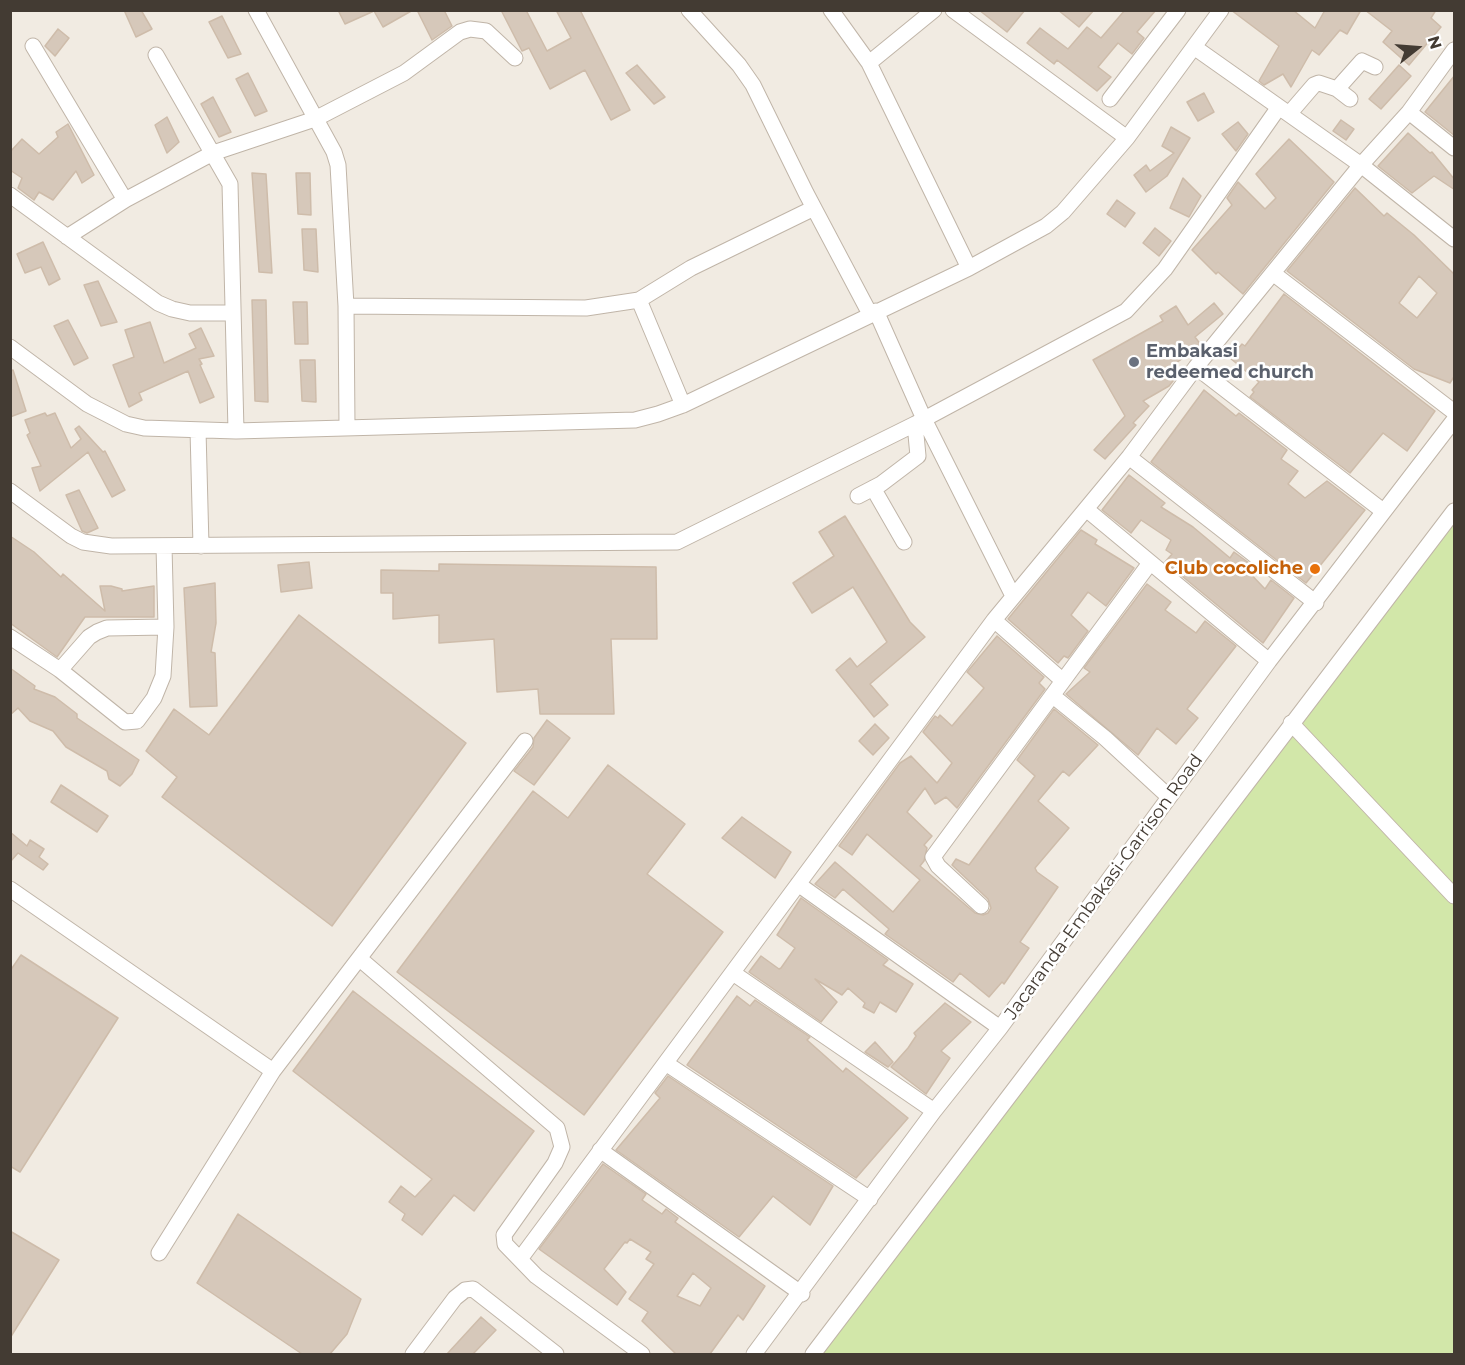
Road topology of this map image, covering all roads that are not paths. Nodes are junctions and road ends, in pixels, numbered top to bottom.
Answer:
1 (256, 10) edge
2 (689, 10) edge
3 (831, 10) edge
4 (934, 10) edge
5 (953, 10) edge
6 (1178, 10) edge
7 (1221, 10) edge
8 (33, 46) dead end
9 (1194, 47) junction
10 (1455, 50) edge
11 (156, 55) dead end
12 (516, 58) dead end
13 (868, 63) junction
14 (1375, 67) dead end
15 (1337, 89) junction
16 (1110, 99) dead end
17 (1350, 99) dead end
18 (1284, 110) junction
19 (1409, 112) junction
20 (315, 119) junction
21 (1127, 138) junction
22 (1455, 148) edge
23 (213, 153) junction
24 (1361, 165) junction
25 (10, 195) edge
26 (125, 200) junction
27 (814, 207) junction
28 (67, 237) junction
29 (1455, 239) edge
30 (969, 268) junction
31 (1274, 274) junction
32 (639, 300) junction
33 (346, 306) junction
34 (873, 312) junction
35 (232, 313) junction
36 (10, 347) edge
37 (1196, 368) junction
38 (682, 405) junction
39 (1455, 412) edge
40 (1455, 420) edge
41 (920, 421) junction
42 (346, 426) junction
43 (198, 430) junction
44 (236, 431) junction
45 (1129, 457) junction
46 (873, 488) junction
47 (10, 491) edge
48 (858, 496) dead end
49 (1086, 509) junction
50 (1383, 511) junction
51 (1455, 511) edge
52 (904, 542) dead end
53 (164, 546) junction
54 (201, 546) junction
55 (1150, 563) junction
56 (1012, 596) junction
57 (1316, 603) junction
58 (994, 621) junction
59 (166, 627) junction
60 (10, 637) edge
61 (1269, 661) junction
62 (60, 670) junction
63 (1062, 680) junction
64 (1053, 696) junction
65 (1290, 723) junction
66 (525, 741) dead end
67 (1169, 797) junction
68 (798, 884) junction
69 (10, 889) edge
70 (1455, 896) edge
71 (981, 906) dead end
72 (360, 959) junction
73 (733, 973) junction
74 (1000, 1028) junction
75 (667, 1064) junction
76 (273, 1071) junction
77 (934, 1112) junction
78 (600, 1150) junction
79 (870, 1199) junction
80 (159, 1253) dead end
81 (520, 1259) junction
82 (802, 1294) junction
83 (413, 1354) edge
84 (556, 1354) edge
85 (642, 1354) edge
86 (754, 1354) edge
87 (813, 1354) edge

1 - 20 street
2 - 27 street
3 - 13 street
4 - 13 street
5 - 21 street
6 - 16 street
7 - 9 street
8 - 26 street
9 - 18 street
9 - 21 street
10 - 19 street
11 - 23 street
12 - 20 street
13 - 30 street
14 - 15 street
15 - 17 street
15 - 18 street
18 - 24 street
18 - 41 street
19 - 22 street
19 - 24 street
20 - 23 street
20 - 33 street
21 - 30 street
23 - 26 street
23 - 35 street
24 - 29 street
24 - 31 street
25 - 28 street
26 - 28 street
27 - 32 street
27 - 34 street
28 - 35 street
30 - 34 street
31 - 37 street
31 - 39 street
32 - 33 street
32 - 38 street
33 - 42 street
34 - 38 street
34 - 41 street
35 - 44 street
36 - 43 street
37 - 45 street
37 - 50 street
38 - 42 street
40 - 50 street, Jacaranda-Embakasi-Garrison Road
41 - 46 street
41 - 54 street
41 - 56 street
42 - 44 street
43 - 44 street
43 - 54 street
45 - 49 street
45 - 57 street
46 - 48 street
46 - 52 street
47 - 53 street
49 - 55 street
49 - 56 street
50 - 57 street, Jacaranda-Embakasi-Garrison Road
51 - 65 street
53 - 54 street
53 - 59 street
55 - 61 street
55 - 63 street
56 - 58 street
57 - 61 street, Jacaranda-Embakasi-Garrison Road
58 - 63 street
58 - 68 street
59 - 62 street
59 - 62 street
60 - 62 street
61 - 67 street, Jacaranda-Embakasi-Garrison Road
63 - 64 street
64 - 67 street
64 - 71 street
65 - 70 street
65 - 87 street
66 - 72 street
67 - 74 street, Jacaranda-Embakasi-Garrison Road
68 - 73 street
68 - 74 street
69 - 76 street
72 - 76 street
72 - 81 street
73 - 75 street
73 - 77 street
74 - 77 street, Jacaranda-Embakasi-Garrison Road
75 - 78 street
75 - 79 street
76 - 80 street
77 - 79 street, Jacaranda-Embakasi-Garrison Road
78 - 81 street
78 - 82 street
79 - 82 street, Jacaranda-Embakasi-Garrison Road
81 - 85 street
82 - 86 street, Jacaranda-Embakasi-Garrison Road
83 - 84 street

